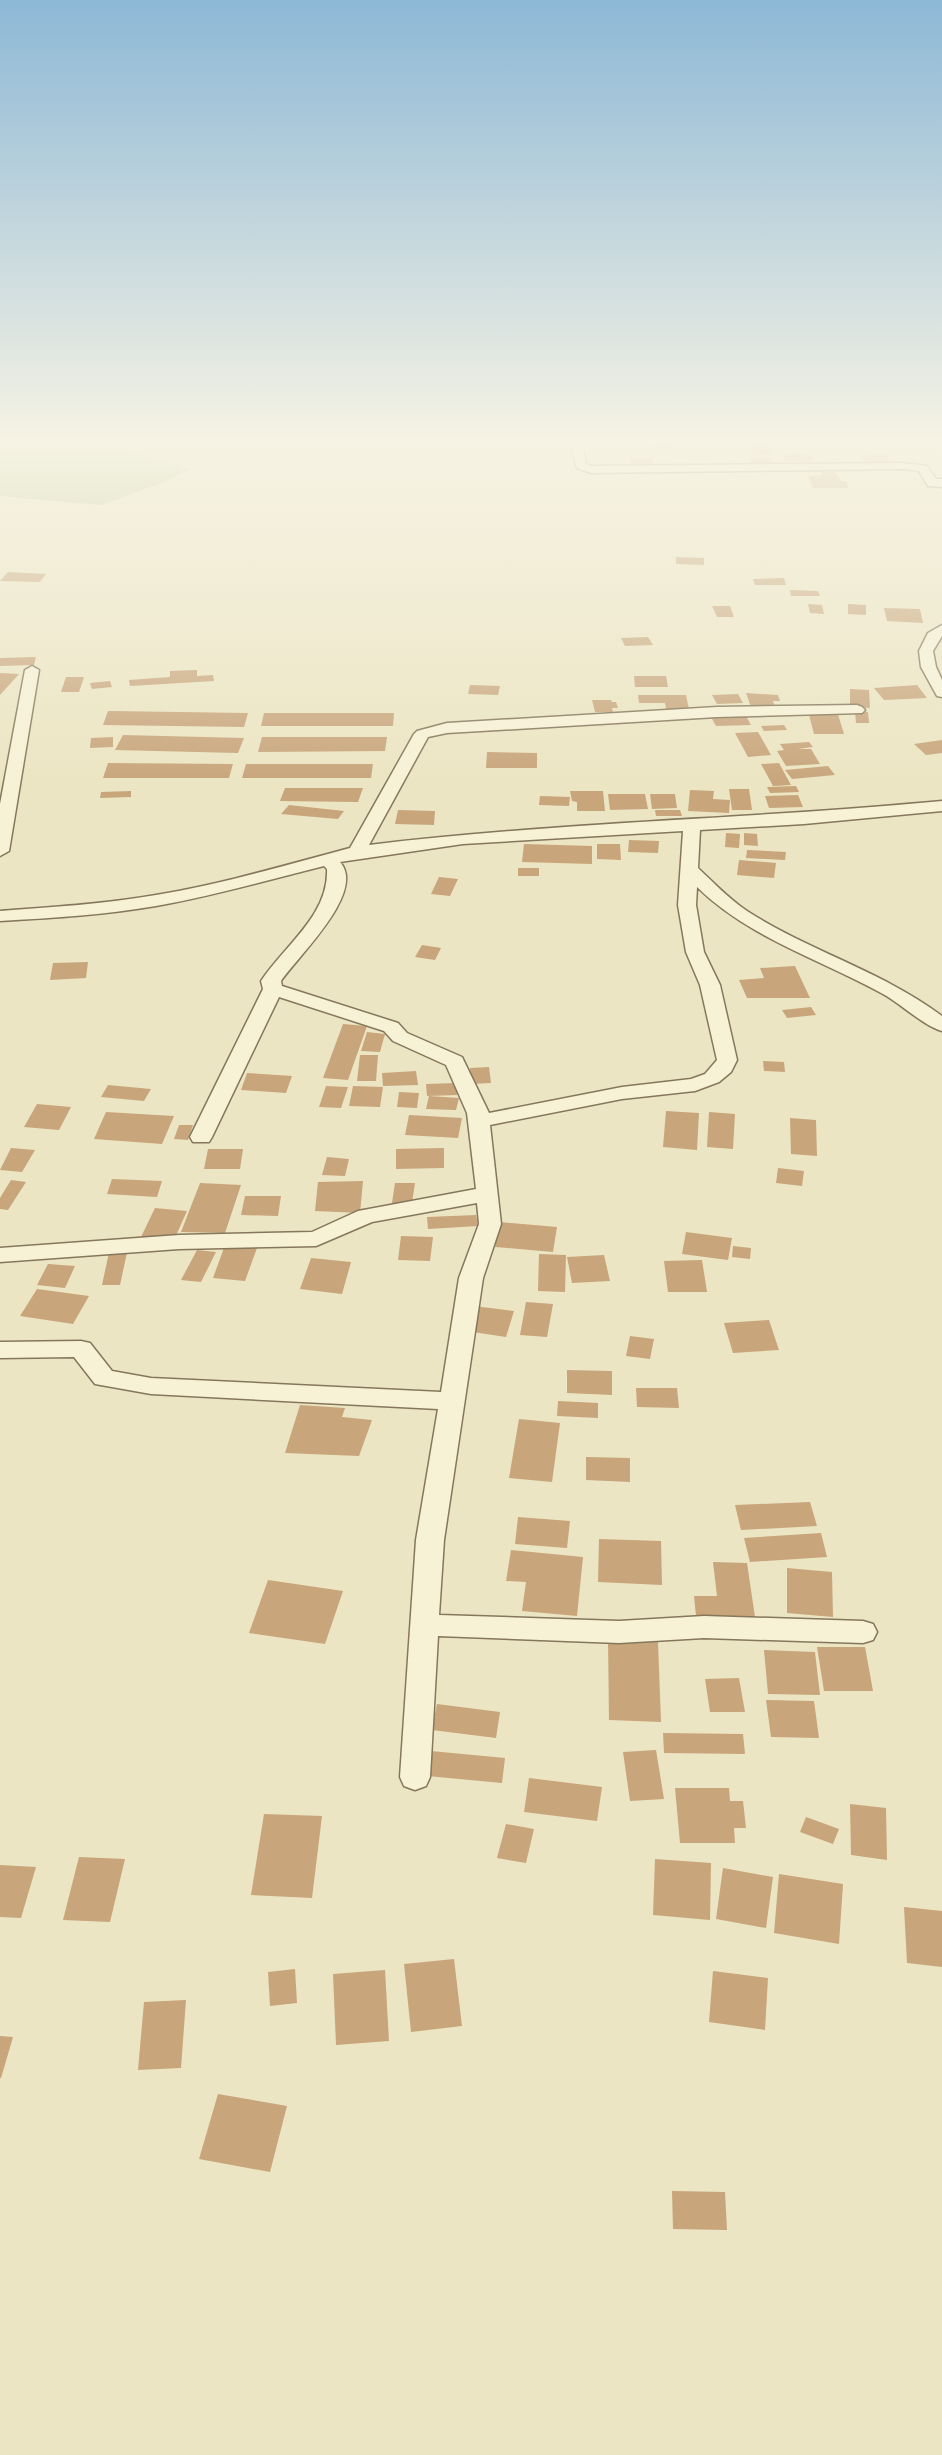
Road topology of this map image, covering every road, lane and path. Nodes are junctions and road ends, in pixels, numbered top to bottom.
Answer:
1 (942, 629) edge
2 (32, 670) dead end
3 (942, 693) edge
4 (857, 709) dead end
5 (942, 806) edge
6 (692, 826) junction
7 (0, 851) edge
8 (357, 852) junction
9 (330, 861) junction
10 (689, 869) junction
11 (0, 916) edge
12 (273, 989) junction
13 (942, 1025) edge
14 (480, 1121) junction
15 (201, 1137) dead end
16 (488, 1194) junction
17 (0, 1255) edge
18 (0, 1350) edge
19 (452, 1401) junction
20 (425, 1625) junction
21 (863, 1632) dead end
22 (415, 1777) dead end

1 - 3 street
2 - 7 street
4 - 8 street
5 - 6 street
6 - 8 street
6 - 10 street
8 - 9 street
9 - 11 street
9 - 12 street
10 - 13 street
10 - 14 street
12 - 14 street
12 - 15 street
14 - 16 street
16 - 17 street
16 - 19 street
18 - 19 street
19 - 20 street
20 - 21 street
20 - 22 street

